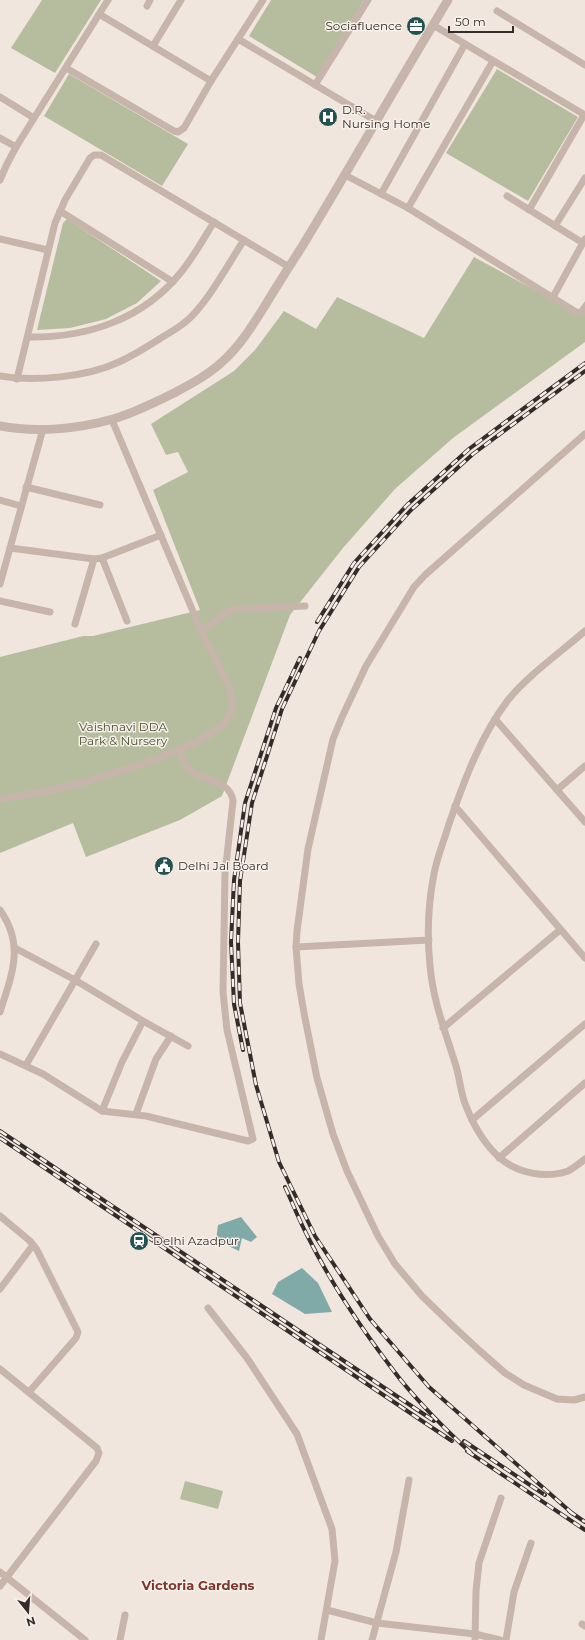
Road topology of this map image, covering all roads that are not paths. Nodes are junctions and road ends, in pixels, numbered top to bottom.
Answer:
1 (108, 0) edge
2 (181, 0) edge
3 (263, 0) edge
4 (368, 0) edge
5 (448, 0) edge
6 (497, 11) dead end
7 (99, 14) junction
8 (433, 25) junction
9 (238, 39) junction
10 (465, 44) junction
11 (153, 46) junction
12 (493, 61) junction
13 (585, 65) edge
14 (66, 68) junction
15 (211, 81) junction
16 (315, 85) junction
17 (0, 97) edge
18 (584, 115) edge
19 (34, 118) junction
20 (376, 121) junction
21 (0, 138) edge
22 (16, 147) junction
23 (345, 175) junction
24 (0, 178) edge
25 (585, 178) edge
26 (380, 194) junction
27 (508, 196) dead end
28 (408, 208) junction
29 (60, 210) junction
30 (529, 210) junction
31 (214, 222) junction
32 (555, 226) junction
33 (0, 239) edge
34 (244, 240) junction
35 (584, 241) edge
36 (48, 250) junction
37 (289, 267) junction
38 (173, 282) junction
39 (553, 297) junction
40 (585, 307) edge
41 (28, 337) junction
42 (0, 376) edge
43 (17, 379) junction
44 (112, 420) junction
45 (0, 426) edge
46 (42, 429) junction
47 (585, 434) edge
48 (26, 487) junction
49 (0, 500) edge
50 (100, 505) dead end
51 (21, 506) junction
52 (161, 535) junction
53 (10, 548) junction
54 (102, 558) junction
55 (94, 559) junction
56 (3, 562) edge
57 (0, 584) edge
58 (0, 600) edge
59 (305, 606) dead end
60 (50, 612) dead end
61 (127, 621) dead end
62 (75, 624) dead end
63 (202, 632) junction
64 (585, 632) edge
65 (495, 719) junction
66 (179, 750) junction
67 (585, 766) edge
68 (557, 790) junction
69 (0, 799) edge
70 (456, 806) junction
71 (585, 822) edge
72 (0, 910) edge
73 (560, 930) junction
74 (429, 940) junction
75 (96, 944) dead end
76 (296, 947) junction
77 (15, 948) junction
78 (585, 958) edge
79 (75, 980) junction
80 (0, 1012) edge
81 (143, 1021) junction
82 (585, 1024) edge
83 (443, 1028) junction
84 (171, 1036) junction
85 (188, 1046) dead end
86 (0, 1054) edge
87 (26, 1065) junction
88 (585, 1083) edge
89 (102, 1111) junction
90 (136, 1114) junction
91 (472, 1120) junction
92 (499, 1158) junction
93 (585, 1159) edge
94 (0, 1216) edge
95 (33, 1245) junction
96 (0, 1289) edge
97 (208, 1308) dead end
98 (0, 1370) edge
99 (29, 1392) junction
100 (585, 1397) edge
101 (409, 1480) dead end
102 (501, 1498) dead end
103 (531, 1543) dead end
104 (0, 1572) edge
105 (7, 1577) junction
106 (0, 1586) edge
107 (327, 1610) junction
108 (126, 1615) dead end
109 (377, 1623) junction
110 (475, 1637) edge
111 (85, 1640) edge
112 (120, 1640) edge
113 (321, 1640) edge
114 (372, 1640) edge
115 (500, 1640) edge
116 (506, 1640) edge

1 - 7 street
2 - 11 street
3 - 9 street
4 - 16 street
5 - 8 street
6 - 13 street
7 - 11 street
7 - 14 street
8 - 10 street
8 - 20 street
9 - 15 street
9 - 16 street
10 - 12 street
10 - 26 street
11 - 15 street
12 - 18 street
12 - 28 street
14 - 15 street
14 - 19 street
16 - 20 street
17 - 19 street
18 - 30 street
19 - 22 street
20 - 23 street
21 - 22 street
22 - 24 street
23 - 26 street
23 - 37 street
25 - 32 street
26 - 28 street
27 - 30 street
28 - 39 street
29 - 31 street
29 - 36 street
29 - 38 street
30 - 32 street
31 - 34 street
31 - 38 street
32 - 35 street
33 - 36 street
34 - 37 street
34 - 43 street
35 - 39 street
36 - 41 street
37 - 44 street
38 - 41 street
39 - 40 street
41 - 43 street
42 - 43 street
44 - 46 street
44 - 52 street
45 - 46 street
46 - 48 street
47 - 76 street
48 - 50 street
48 - 51 street
49 - 51 street
51 - 53 street
52 - 54 street
52 - 63 street
53 - 55 street
53 - 56 street
54 - 55 street
54 - 61 street
55 - 62 street
56 - 57 street
58 - 60 street
59 - 63 street
63 - 66 street
64 - 65 street
65 - 68 street
65 - 70 street
66 - 69 street
66 - 90 street
67 - 68 street
68 - 71 street
70 - 73 street
70 - 74 street
72 - 77 street
73 - 78 street
73 - 83 street
74 - 76 street
74 - 83 street
75 - 79 street
76 - 100 street
77 - 79 street
77 - 80 street
79 - 81 street
79 - 87 street
81 - 84 street
81 - 89 street
82 - 91 street
83 - 91 street
84 - 85 street
84 - 90 street
86 - 87 street
87 - 89 street
88 - 92 street
89 - 90 street
91 - 92 street
92 - 93 street
94 - 95 street
95 - 96 street
95 - 99 street
97 - 107 street
98 - 99 street
99 - 105 street
101 - 109 street
102 - 110 street
103 - 116 street
104 - 105 street
105 - 106 street
105 - 111 street
107 - 109 street
107 - 113 street
108 - 112 street
109 - 110 street
109 - 114 street
110 - 115 street

